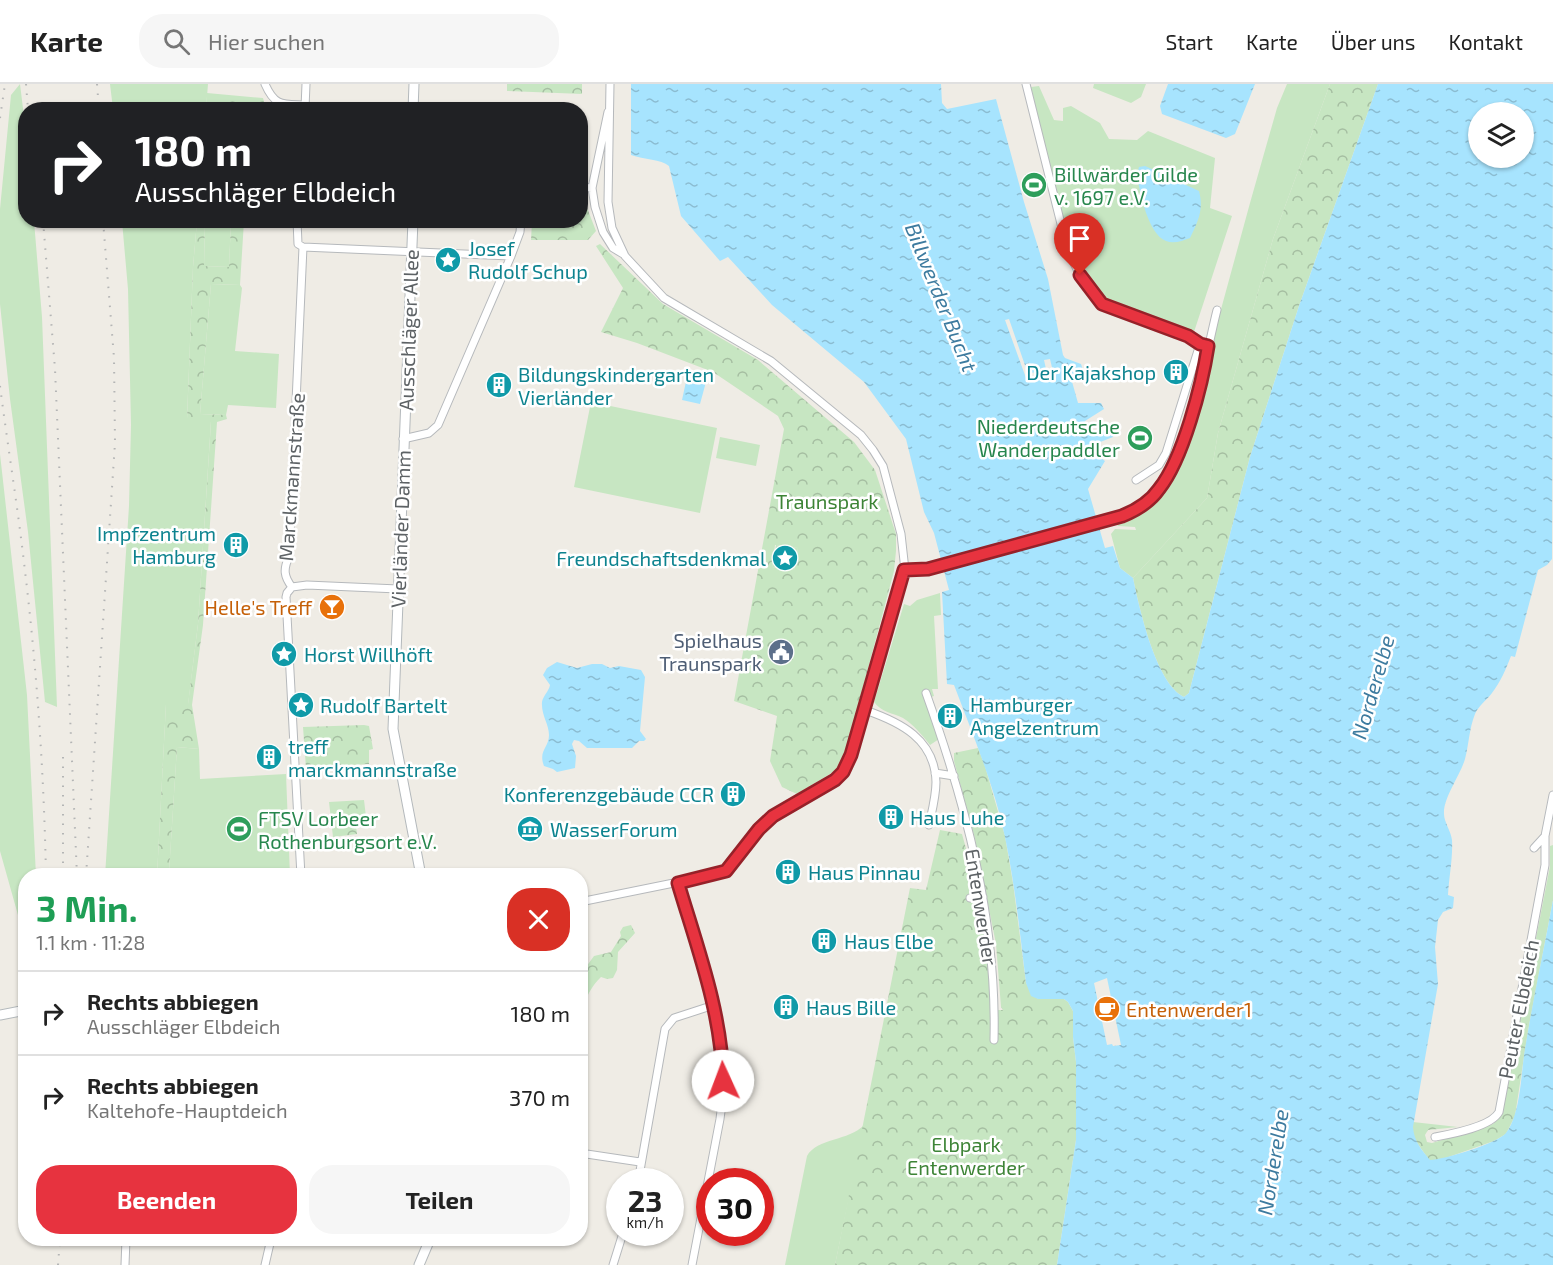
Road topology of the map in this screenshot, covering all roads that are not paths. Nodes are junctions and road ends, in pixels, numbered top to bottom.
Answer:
1 (265, 84) edge
2 (306, 84) edge
3 (414, 84) edge
4 (610, 84) edge
5 (1026, 84) edge
6 (610, 101) junction
7 (277, 102) edge
8 (305, 102) edge
9 (413, 102) edge
10 (588, 188) edge
11 (592, 188) junction
12 (297, 228) edge
13 (412, 228) edge
14 (520, 228) edge
15 (303, 248) junction
16 (411, 252) junction
17 (511, 256) junction
18 (625, 256) junction
19 (1217, 310) dead end
20 (1200, 344) junction
21 (1208, 346) junction
22 (403, 439) junction
23 (1136, 480) dead end
24 (904, 570) junction
25 (292, 587) junction
26 (398, 589) junction
27 (926, 693) dead end
28 (865, 710) junction
29 (935, 774) junction
30 (954, 776) junction
31 (1553, 795) edge
32 (929, 825) dead end
33 (1545, 836) junction
34 (1534, 848) dead end
35 (301, 868) edge
36 (419, 868) edge
37 (678, 883) junction
38 (983, 897) junction
39 (970, 898) dead end
40 (588, 900) edge
41 (714, 1005) junction
42 (18, 1011) edge
43 (0, 1015) edge
44 (994, 1040) dead end
45 (1435, 1137) dead end
46 (588, 1154) edge
47 (640, 1162) junction
48 (639, 1168) edge
49 (126, 1246) edge
50 (269, 1246) edge
51 (427, 1246) edge
52 (619, 1246) edge
53 (125, 1265) edge
54 (265, 1265) edge
55 (419, 1265) edge
56 (613, 1265) edge
57 (692, 1265) edge

1 - 7 street
2 - 8 street
3 - 9 street
4 - 6 street
5 - 20 street
6 - 11 street
6 - 18 street
10 - 11 street
11 - 18 street
12 - 15 street, Marckmannstraße
13 - 16 street, Ausschläger Allee
14 - 17 street, Vierländer Damm
15 - 16 street
15 - 25 street, Marckmannstraße
16 - 17 street
16 - 22 street, Ausschläger Allee
17 - 22 street, Vierländer Damm
18 - 24 street
19 - 21 street
20 - 21 street
20 - 23 street
21 - 24 street
22 - 26 street, Vierländer Damm
24 - 28 street
25 - 26 street
25 - 35 street, Marckmannstraße
26 - 36 street, Vierländer Damm
27 - 30 street, Entenwerder
28 - 29 street
28 - 37 street
29 - 30 street
29 - 32 street
30 - 38 street, Entenwerder
31 - 33 street, Peuter Elbdeich
33 - 34 street
33 - 45 street, Peuter Elbdeich
37 - 40 street
37 - 41 street
38 - 39 street
38 - 44 street, Entenwerder
41 - 47 street
41 - 57 street
42 - 43 street
46 - 47 street
47 - 48 street
49 - 53 street
50 - 54 street
51 - 55 street
52 - 56 street

